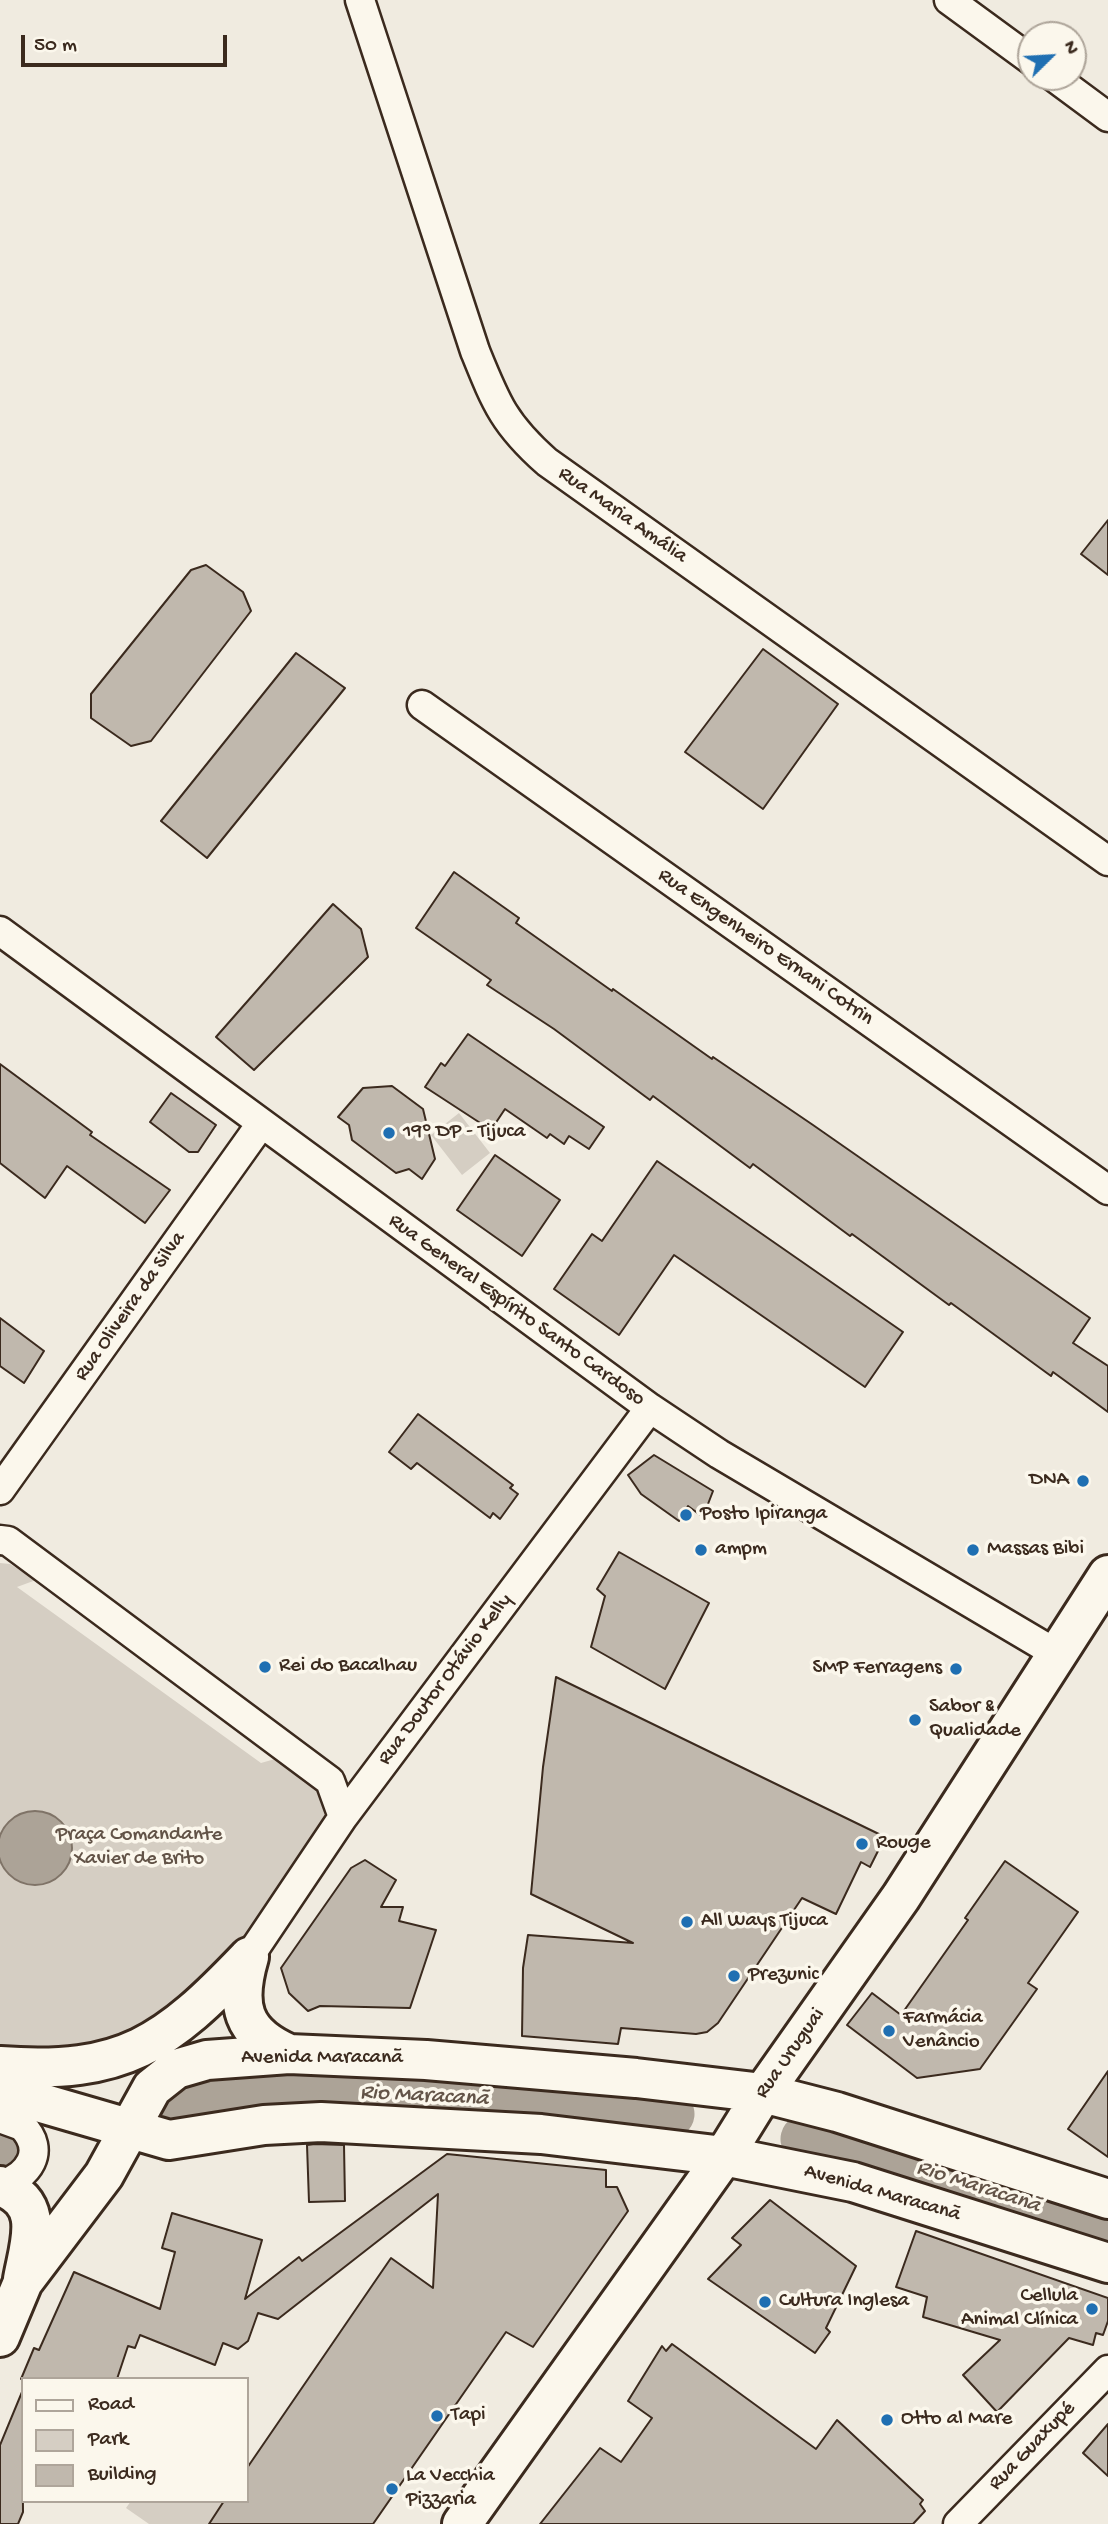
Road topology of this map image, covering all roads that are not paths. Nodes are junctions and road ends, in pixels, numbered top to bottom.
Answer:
1 (360, 0) edge
2 (949, 0) edge
3 (1017, 50) edge
4 (1073, 91) edge
5 (1108, 117) edge
6 (422, 705) dead end
7 (1108, 861) edge
8 (0, 931) edge
9 (261, 1124) junction
10 (1108, 1190) edge
11 (650, 1408) junction
12 (0, 1490) edge
13 (0, 1540) edge
14 (1108, 1575) edge
15 (1057, 1654) junction
16 (343, 1817) junction
17 (249, 1957) junction
18 (289, 2054) junction
19 (0, 2067) edge
20 (0, 2091) edge
21 (763, 2094) junction
22 (0, 2118) edge
23 (131, 2130) junction
24 (724, 2156) junction
25 (0, 2186) edge
26 (1108, 2199) edge
27 (1108, 2263) edge
28 (23, 2282) junction
29 (0, 2337) edge
30 (1108, 2370) edge
31 (462, 2524) edge
32 (958, 2524) edge

1 - 7 street, Rua Maria Amália
2 - 3 street
4 - 5 street
6 - 10 street, Rua Engenheiro Ernani Cotrin
8 - 9 street, Rua General Espírito Santo Cardoso
9 - 11 street, Rua General Espírito Santo Cardoso
9 - 12 street, Rua Oliveira da Silva
11 - 15 street, Rua General Espírito Santo Cardoso
11 - 16 street, Rua Doutor Otávio Kelly
13 - 16 street
14 - 15 street, Rua Uruguai
15 - 21 street, Rua Uruguai
16 - 17 street, Rua Doutor Otávio Kelly
17 - 18 street
17 - 19 street
18 - 21 street, Avenida Maracanã
18 - 23 street, Avenida Maracanã
20 - 23 street
21 - 24 street, Rua Uruguai
21 - 26 street, Avenida Maracanã
22 - 25 street
23 - 24 street, Avenida Maracanã
23 - 28 street
24 - 27 street, Avenida Maracanã
24 - 31 street, Rua Uruguai
25 - 28 street
28 - 29 street
30 - 32 street, Rua Guaxupé

